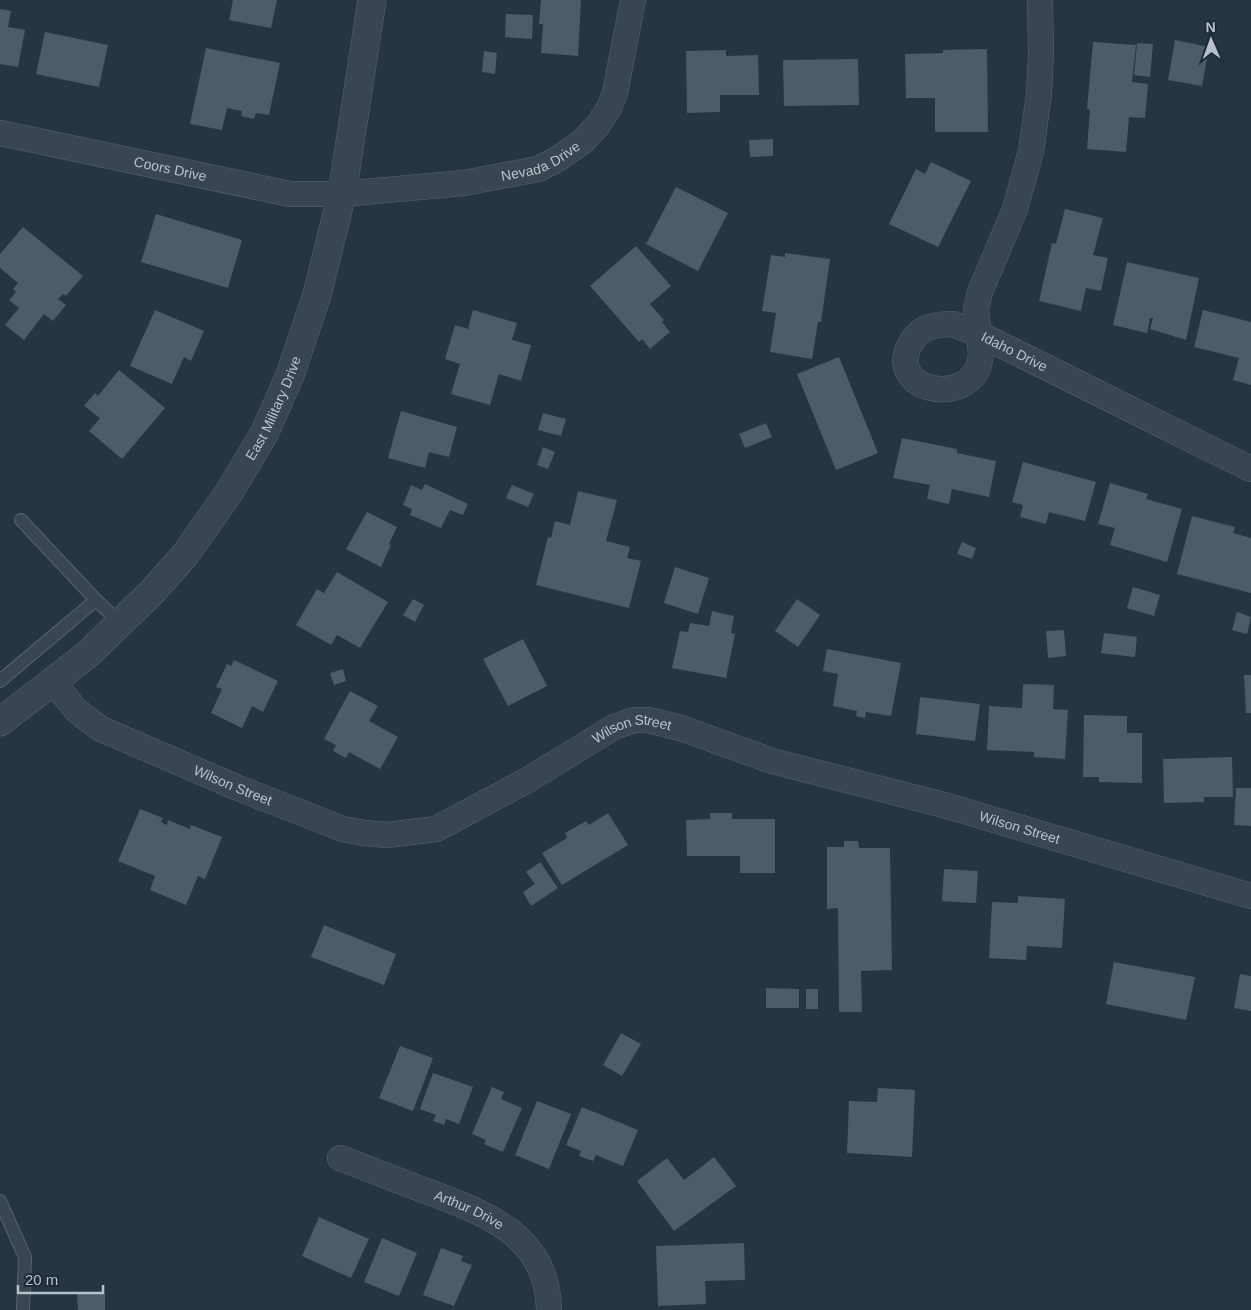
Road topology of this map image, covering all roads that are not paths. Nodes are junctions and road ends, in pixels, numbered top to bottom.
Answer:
1 (372, 0) edge
2 (633, 0) edge
3 (1040, 0) edge
4 (0, 133) edge
5 (342, 194) junction
6 (1251, 469) edge
7 (21, 520) dead end
8 (96, 600) junction
9 (120, 623) junction
10 (0, 681) edge
11 (53, 682) junction
12 (0, 722) edge
13 (1251, 896) edge
14 (340, 1158) dead end
15 (0, 1201) edge
16 (24, 1310) edge
17 (549, 1310) edge

1 - 5 street, East Military Drive
2 - 5 street, Nevada Drive
3 - 6 street, Idaho Drive
4 - 5 street, Coors Drive
5 - 9 street, East Military Drive
7 - 8 lane
8 - 9 lane
8 - 10 lane
9 - 11 street, East Military Drive
11 - 12 street, East Military Drive
11 - 13 street, Wilson Street
14 - 17 street, Arthur Drive
15 - 16 lane

